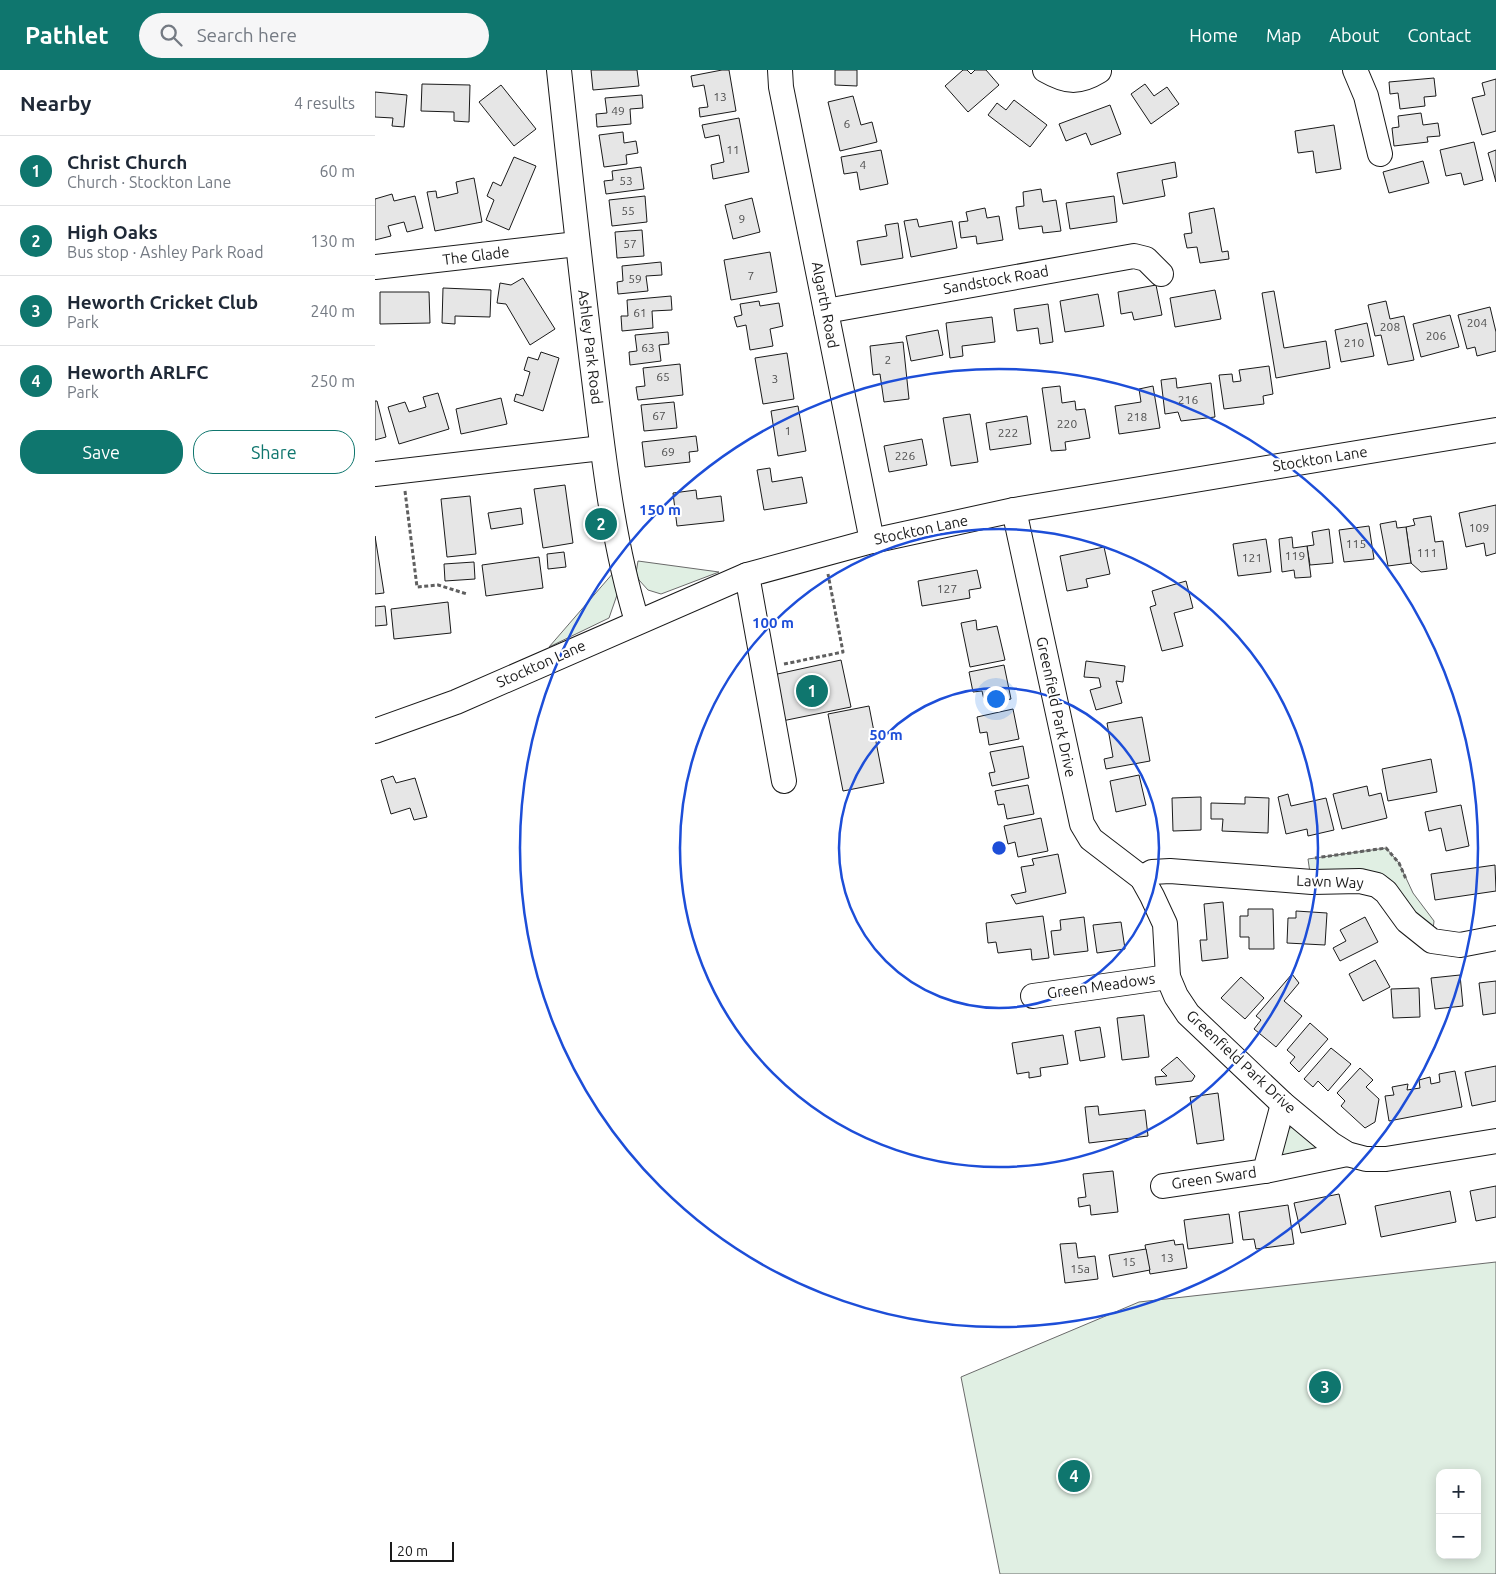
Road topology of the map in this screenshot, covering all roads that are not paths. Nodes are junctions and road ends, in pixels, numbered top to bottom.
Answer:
1 (559, 70) edge
2 (780, 70) edge
3 (1046, 70) edge
4 (1355, 70) edge
5 (1099, 71) edge
6 (1380, 154) dead end
7 (577, 244) junction
8 (375, 267) edge
9 (1161, 274) dead end
10 (826, 311) junction
11 (1496, 430) edge
12 (602, 448) junction
13 (375, 474) edge
14 (1014, 510) junction
15 (872, 541) junction
16 (747, 575) junction
17 (637, 622) junction
18 (375, 730) edge
19 (784, 781) dead end
20 (1142, 878) junction
21 (1496, 938) edge
22 (1168, 977) junction
23 (1033, 996) dead end
24 (1283, 1104) junction
25 (1496, 1141) edge
26 (1347, 1154) junction
27 (1265, 1171) junction
28 (1163, 1186) dead end

1 - 7 street, Ashley Park Road
2 - 10 street, Algarth Road
3 - 5 street
4 - 6 street
7 - 8 street, The Glade
7 - 12 street, Ashley Park Road
9 - 10 street, Sandstock Road
10 - 15 street, Algarth Road
11 - 14 street, Stockton Lane
12 - 13 street
12 - 17 street, Ashley Park Road
14 - 15 street, Stockton Lane
14 - 20 street, Greenfield Park Drive
15 - 16 street, Stockton Lane
16 - 17 street, Stockton Lane
16 - 19 street
17 - 18 street, Stockton Lane
20 - 21 street, Lawn Way
20 - 22 street, Greenfield Park Drive
22 - 23 street, Green Meadows
22 - 24 street, Greenfield Park Drive
24 - 26 street, Greenfield Park Drive
24 - 27 street, Green Sward
25 - 26 street, Greenfield Park Drive
26 - 27 street, Green Sward
27 - 28 street, Green Sward

